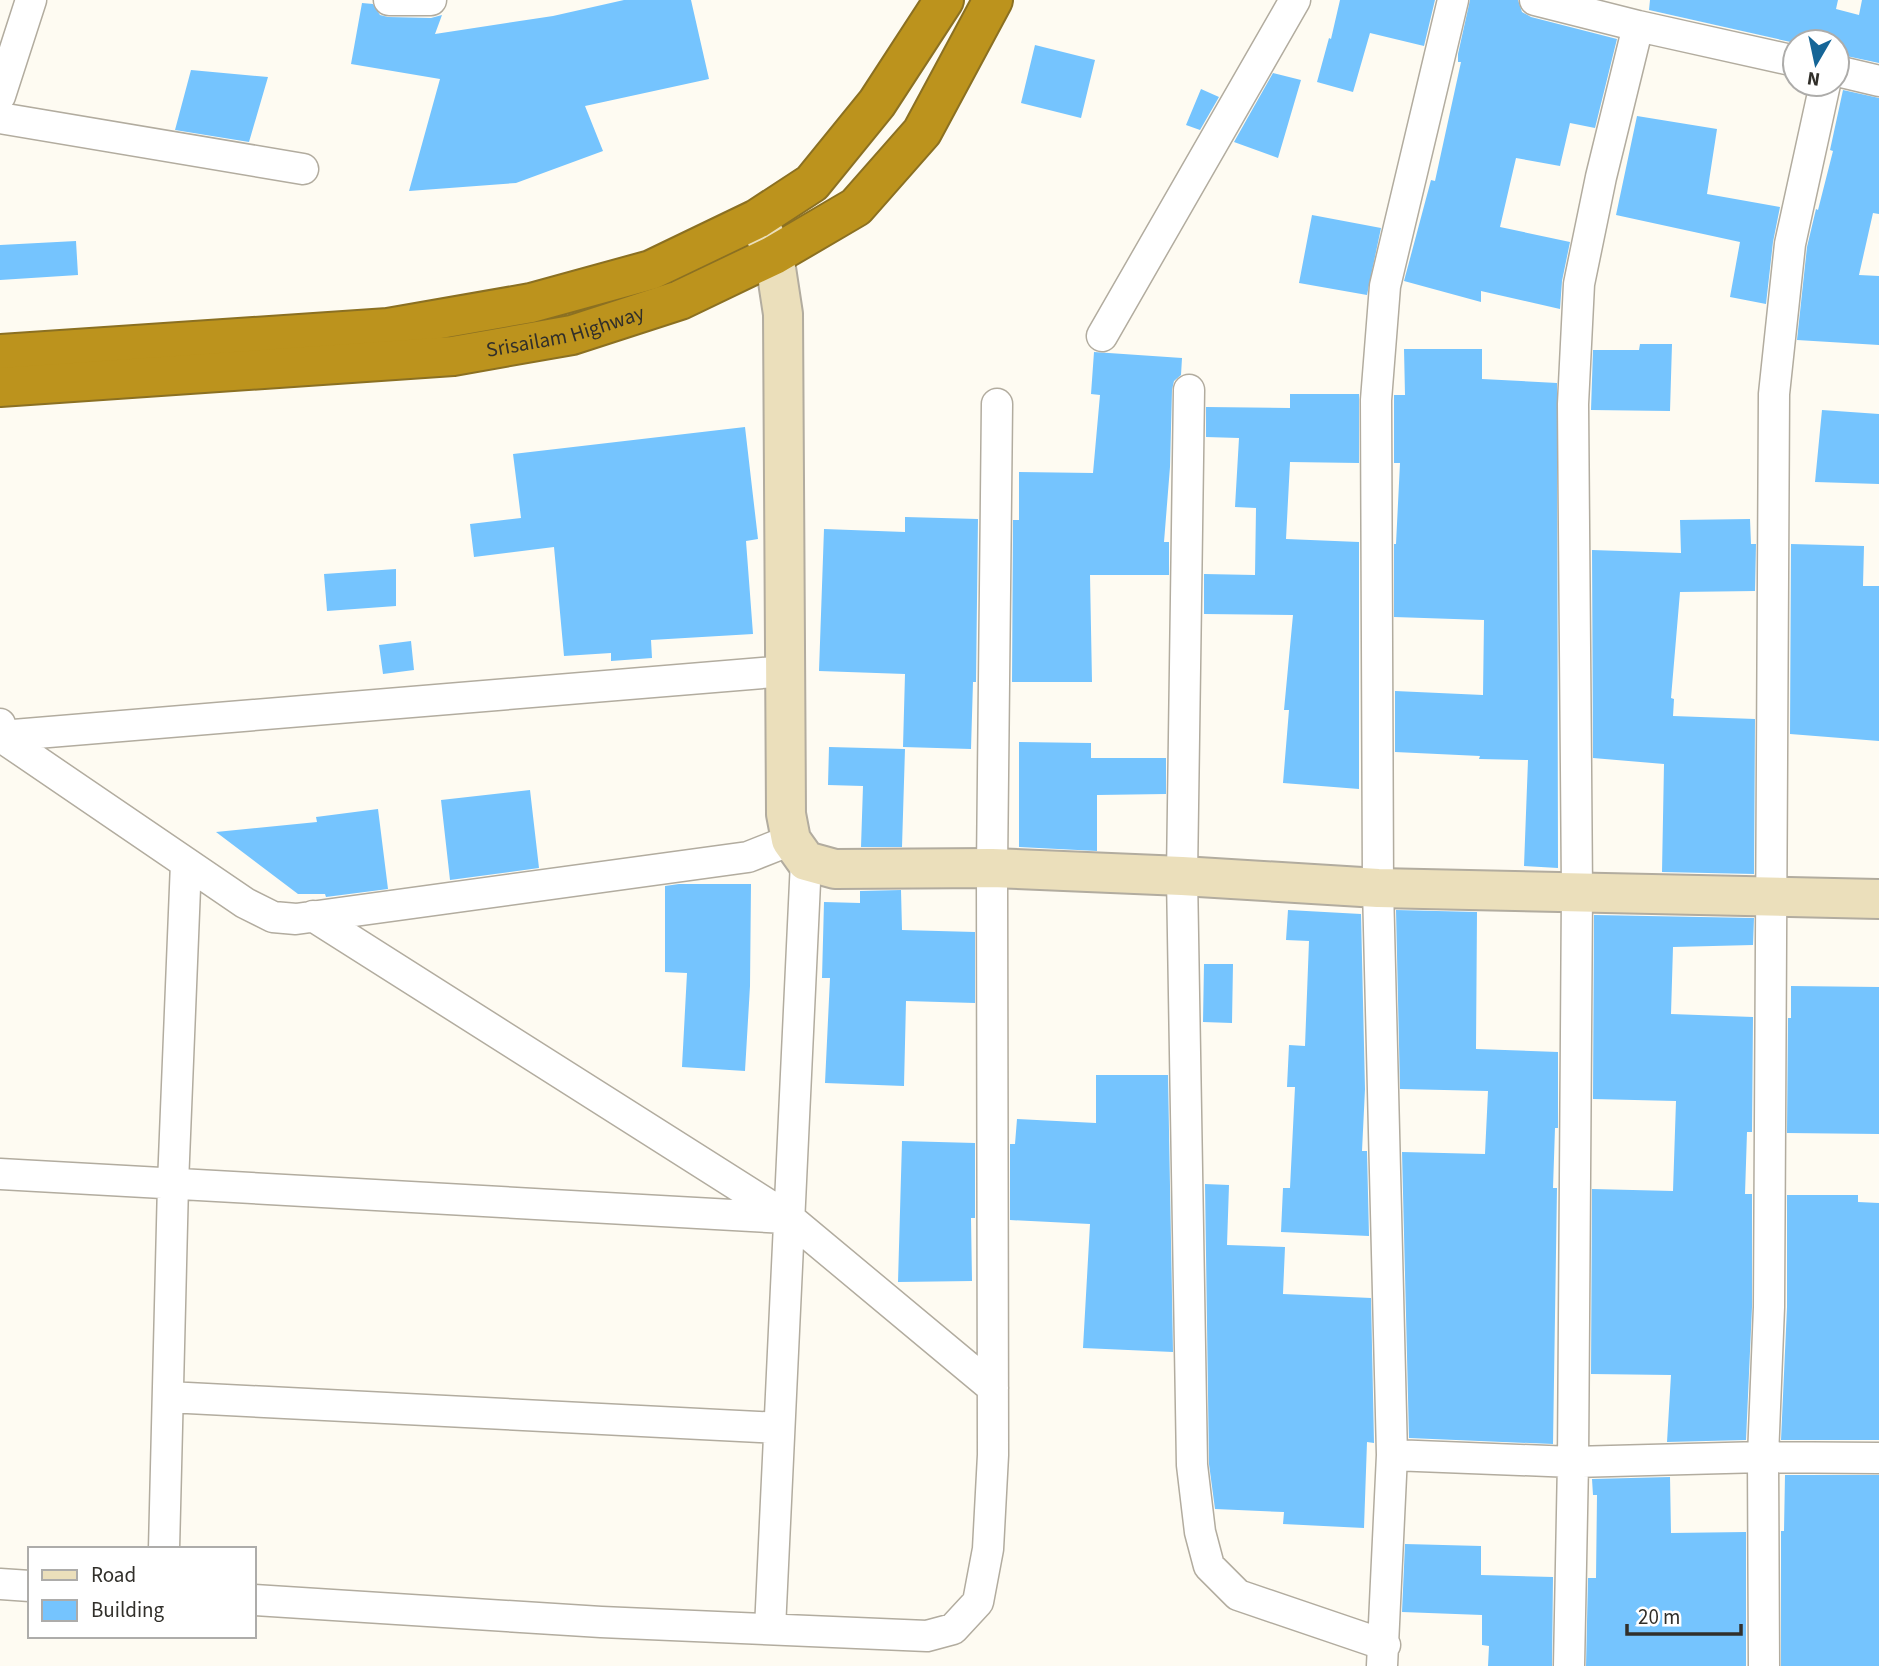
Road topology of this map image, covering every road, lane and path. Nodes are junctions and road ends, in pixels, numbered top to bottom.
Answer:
1 (31, 0) edge
2 (389, 0) edge
3 (430, 0) edge
4 (944, 0) edge
5 (993, 0) edge
6 (1295, 0) edge
7 (1452, 0) edge
8 (1535, 0) edge
9 (1638, 26) junction
10 (1781, 58) edge
11 (1851, 74) edge
12 (1879, 81) edge
13 (0, 96) edge
14 (1822, 98) edge
15 (0, 118) edge
16 (303, 169) dead end
17 (757, 219) junction
18 (774, 255) junction
19 (1102, 336) dead end
20 (0, 354) edge
21 (0, 387) edge
22 (1189, 390) dead end
23 (997, 404) dead end
24 (787, 671) junction
25 (0, 724) edge
26 (0, 736) edge
27 (799, 851) junction
28 (186, 863) junction
29 (992, 868) junction
30 (1182, 876) junction
31 (1378, 888) junction
32 (1577, 891) junction
33 (1770, 897) junction
34 (1879, 899) edge
35 (313, 916) junction
36 (0, 1174) edge
37 (173, 1184) junction
38 (789, 1218) junction
39 (993, 1388) junction
40 (168, 1397) junction
41 (779, 1428) junction
42 (1392, 1455) junction
43 (1763, 1457) junction
44 (1879, 1458) edge
45 (1573, 1462) junction
46 (164, 1547) edge
47 (0, 1584) edge
48 (28, 1586) edge
49 (256, 1600) edge
50 (769, 1629) junction
51 (1383, 1655) edge
52 (1569, 1666) edge
53 (1764, 1666) edge

1 - 13 street
2 - 3 street
4 - 17 highway, Srisailam Highway
5 - 18 highway, Srisailam Highway
6 - 19 street
7 - 31 street
8 - 9 street
9 - 10 street
9 - 32 street
11 - 12 street
14 - 33 street
15 - 16 street
17 - 18 street
17 - 20 highway, Srisailam Highway
18 - 21 highway, Srisailam Highway
18 - 24 street
22 - 30 street
23 - 29 street
24 - 26 street
24 - 27 street
25 - 26 street
26 - 28 street
27 - 29 street
27 - 35 street
27 - 38 street
28 - 35 street
28 - 37 street
29 - 30 street
29 - 39 street
30 - 31 street
30 - 51 street
31 - 32 street
31 - 42 street
32 - 33 street
32 - 45 street
33 - 34 street
33 - 43 street
35 - 38 street
36 - 37 street
37 - 38 street
37 - 40 street
38 - 39 street
38 - 41 street
39 - 50 street
40 - 41 street
40 - 46 street
41 - 50 street
42 - 45 street
42 - 51 street
43 - 44 street
43 - 45 street
43 - 53 street
45 - 52 street
47 - 48 street
49 - 50 street

